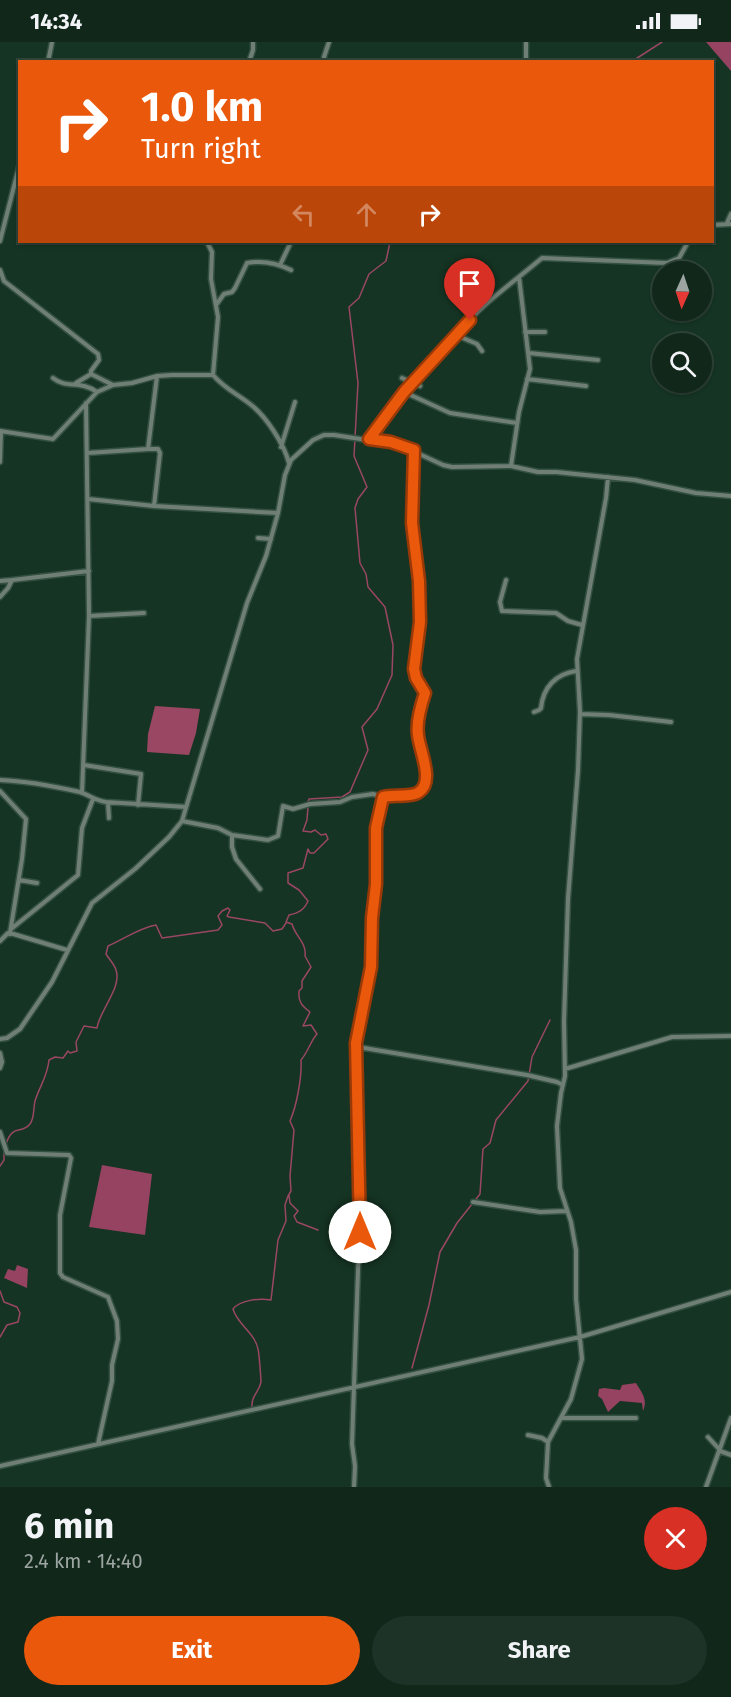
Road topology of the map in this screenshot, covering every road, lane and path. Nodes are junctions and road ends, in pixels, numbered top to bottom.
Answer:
1 (52, 42) edge
2 (253, 42) edge
3 (329, 42) edge
4 (526, 42) edge
5 (48, 60) edge
6 (250, 60) edge
7 (325, 60) edge
8 (526, 60) edge
9 (18, 172) edge
10 (731, 213) edge
11 (729, 223) edge
12 (714, 225) edge
13 (0, 241) edge
14 (208, 243) edge
15 (291, 243) edge
16 (687, 243) edge
17 (280, 265) junction
18 (0, 270) edge
19 (291, 270) dead end
20 (519, 276) junction
21 (216, 305) junction
22 (525, 332) junction
23 (545, 332) dead end
24 (456, 335) junction
25 (482, 351) dead end
26 (529, 353) junction
27 (598, 360) dead end
28 (91, 374) junction
29 (213, 375) junction
30 (157, 376) junction
31 (402, 378) dead end
32 (527, 379) junction
33 (54, 381) dead end
34 (412, 383) junction
35 (69, 384) junction
36 (113, 385) junction
37 (420, 386) dead end
38 (586, 386) dead end
39 (98, 392) junction
40 (404, 392) junction
41 (296, 402) dead end
42 (86, 404) junction
43 (517, 423) junction
44 (0, 431) edge
45 (369, 439) junction
46 (281, 447) junction
47 (148, 449) junction
48 (414, 450) junction
49 (87, 453) junction
50 (0, 462) edge
51 (289, 464) junction
52 (511, 466) junction
53 (608, 477) junction
54 (731, 496) edge
55 (88, 499) junction
56 (154, 506) junction
57 (278, 513) junction
58 (258, 538) dead end
59 (271, 539) junction
60 (89, 571) junction
61 (12, 580) junction
62 (506, 580) dead end
63 (0, 581) edge
64 (0, 597) edge
65 (144, 613) dead end
66 (89, 616) junction
67 (582, 626) junction
68 (576, 671) junction
69 (534, 712) dead end
70 (580, 714) junction
71 (671, 722) dead end
72 (84, 765) junction
73 (0, 780) edge
74 (0, 791) edge
75 (82, 793) junction
76 (383, 797) junction
77 (93, 799) junction
78 (108, 803) junction
79 (138, 805) junction
80 (186, 807) junction
81 (109, 818) dead end
82 (182, 821) junction
83 (232, 835) junction
84 (19, 880) junction
85 (37, 883) dead end
86 (260, 889) dead end
87 (11, 932) junction
88 (0, 941) edge
89 (67, 950) junction
90 (731, 1036) edge
91 (0, 1040) edge
92 (357, 1047) junction
93 (0, 1053) edge
94 (0, 1068) edge
95 (565, 1069) junction
96 (563, 1085) junction
97 (0, 1132) edge
98 (473, 1202) dead end
99 (567, 1211) junction
100 (731, 1292) edge
101 (580, 1337) junction
102 (354, 1386) junction
103 (561, 1418) junction
104 (636, 1418) dead end
105 (731, 1418) edge
106 (528, 1435) dead end
107 (708, 1437) dead end
108 (548, 1442) junction
109 (98, 1444) junction
110 (720, 1451) junction
111 (731, 1455) edge
112 (0, 1466) edge
113 (354, 1487) edge
114 (549, 1487) edge
115 (706, 1487) edge

1 - 5 street
2 - 6 street
3 - 7 street
4 - 8 street
9 - 13 street
10 - 11 street
11 - 12 street
14 - 21 street
15 - 17 street
16 - 20 street
17 - 19 street
17 - 21 street
18 - 28 street
20 - 22 street
20 - 24 street
21 - 29 street
22 - 23 street
22 - 26 street
24 - 25 street
24 - 34 street
26 - 27 street
26 - 32 street
28 - 35 street
28 - 36 street
29 - 30 street
29 - 46 street
30 - 36 street
30 - 47 street
31 - 34 street
32 - 38 street
32 - 43 street
33 - 35 street
34 - 37 street
34 - 40 street
35 - 39 street
36 - 39 street
39 - 42 street
40 - 43 street
40 - 45 street
41 - 46 street
42 - 44 street
42 - 49 street
43 - 52 street
44 - 50 street
45 - 48 street
45 - 51 street
46 - 51 street
47 - 49 street
47 - 56 street
48 - 52 street
48 - 76 street
49 - 55 street
51 - 57 street
52 - 53 street
53 - 54 street
53 - 67 street
55 - 56 street
55 - 60 street
56 - 57 street
57 - 59 street
58 - 59 street
59 - 80 street
60 - 61 street
60 - 66 street
61 - 63 street
61 - 64 street
62 - 67 street
65 - 66 street
66 - 72 street
67 - 68 street
68 - 69 street
68 - 70 street
70 - 71 street
70 - 95 street
72 - 75 street
72 - 79 street
73 - 75 street
74 - 84 street
75 - 77 street
76 - 83 street
76 - 92 street
77 - 78 street
77 - 87 street
78 - 79 street
78 - 81 street
79 - 80 street
80 - 82 street
82 - 83 street
82 - 89 street
83 - 86 street
84 - 85 street
84 - 87 street
87 - 88 street
87 - 89 street
89 - 91 street
90 - 95 street
92 - 96 street
92 - 102 street
93 - 94 street
95 - 96 street
96 - 99 street
97 - 109 street
98 - 99 street
99 - 101 street
100 - 101 street
101 - 102 street
101 - 103 street
102 - 109 street
102 - 113 street
103 - 104 street
103 - 108 street
105 - 110 street
106 - 108 street
107 - 110 street
108 - 114 street
109 - 112 street
110 - 111 street
110 - 115 street

